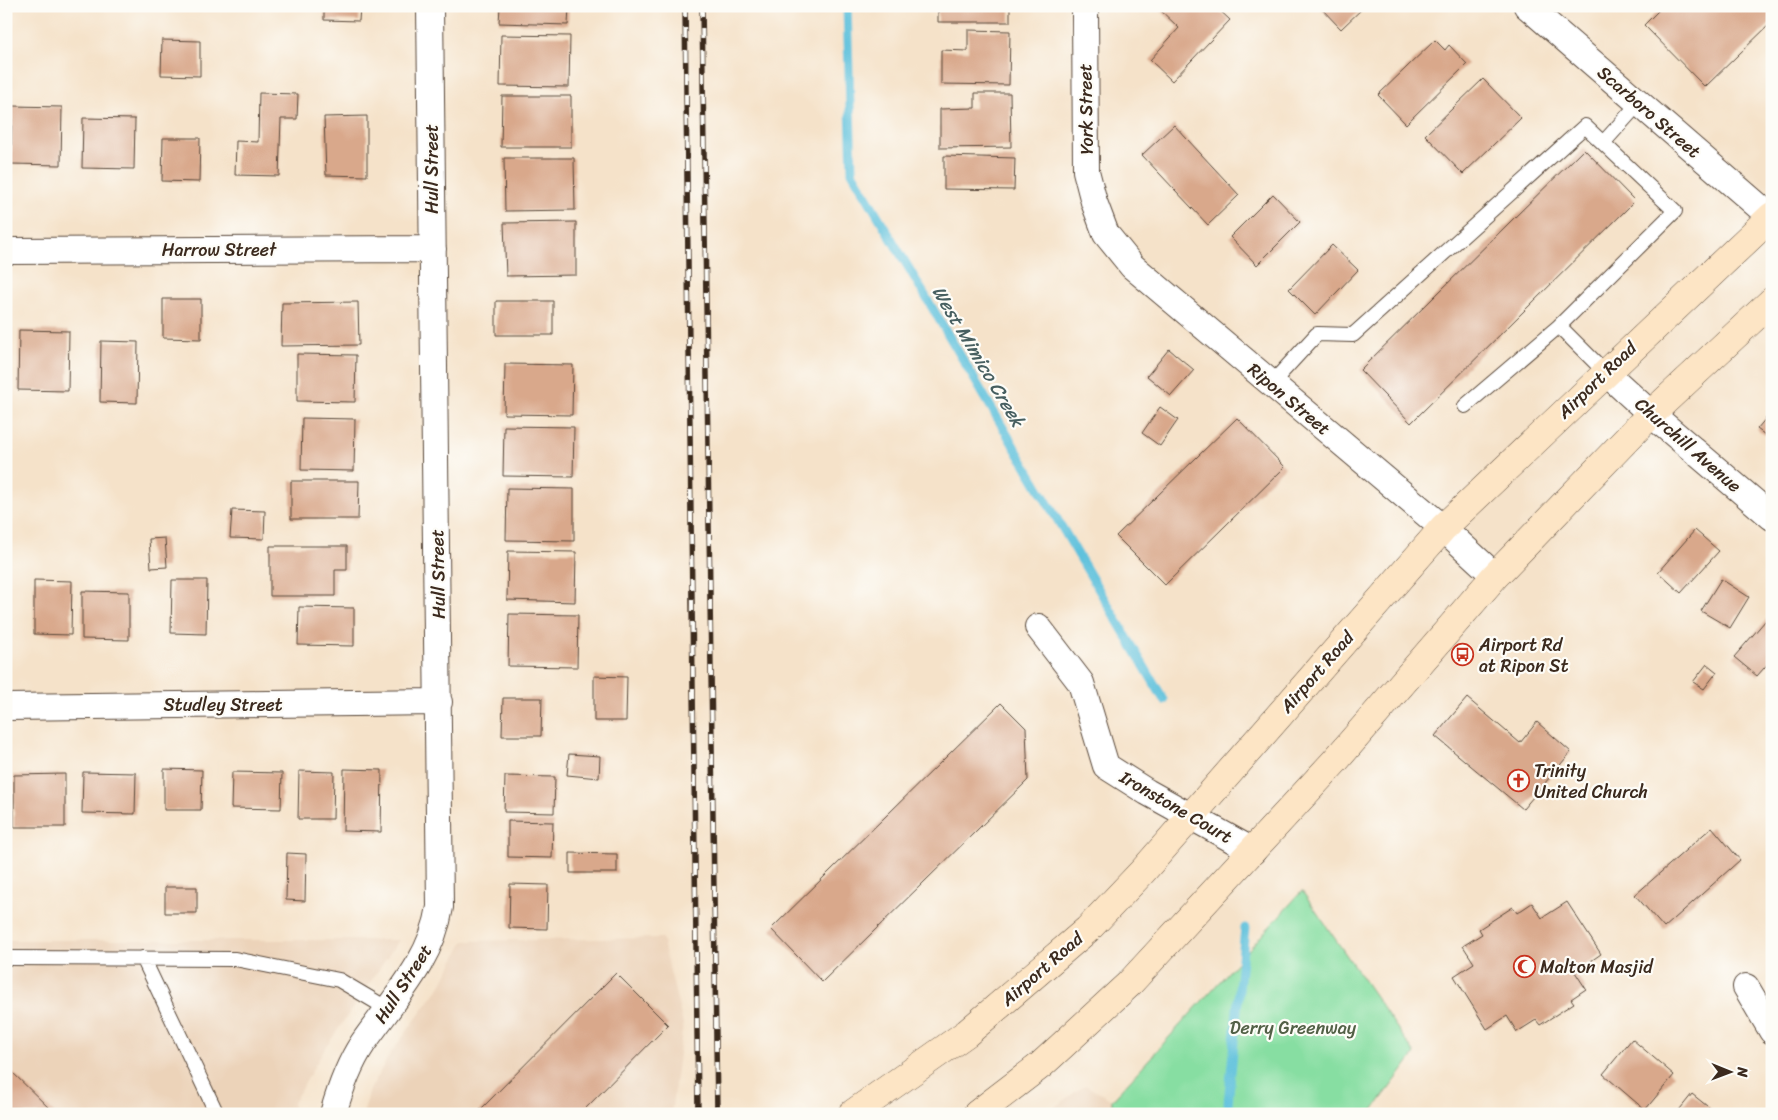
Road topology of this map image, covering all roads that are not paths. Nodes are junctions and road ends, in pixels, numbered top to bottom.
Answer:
1 (430, 6) edge
2 (1084, 6) edge
3 (1527, 6) edge
4 (1639, 103) junction
5 (1604, 142) junction
6 (1097, 210) joint
7 (1771, 217) edge
8 (432, 248) junction
9 (6, 251) edge
10 (1772, 301) edge
11 (1558, 326) junction
12 (1605, 372) junction
13 (1271, 384) junction
14 (1466, 406) dead end
15 (1651, 414) junction
16 (1772, 517) edge
17 (1442, 528) junction
18 (1495, 576) junction
19 (1038, 627) dead end
20 (440, 702) junction
21 (6, 707) edge
22 (1190, 816) junction
23 (1253, 851) junction
24 (6, 958) edge
25 (143, 958) junction
26 (1746, 987) dead end
27 (388, 1009) junction
28 (1772, 1030) edge
29 (217, 1114) edge
30 (333, 1114) edge
31 (852, 1114) edge
32 (977, 1114) edge

1 - 8 street, Hull Street
2 - 6 street, York Street
3 - 4 street, Scarboro Street
4 - 5 lane
4 - 7 street, Scarboro Street
5 - 11 lane
5 - 13 lane
6 - 13 street, Ripon Street
7 - 12 main road, Airport Road
8 - 9 street, Harrow Street
8 - 20 street, Hull Street
10 - 15 main road
11 - 12 lane
11 - 14 lane
12 - 15 street, Churchill Avenue
12 - 17 main road, Airport Road
13 - 17 street, Ripon Street
15 - 16 street, Churchill Avenue
15 - 18 main road
17 - 18 street, Ripon Street
17 - 22 main road, Airport Road
18 - 23 main road
19 - 22 street, Ironstone Court
20 - 21 street, Studley Street
20 - 27 street, Hull Street
22 - 23 street, Ironstone Court
22 - 31 main road, Airport Road
23 - 32 main road
24 - 25 lane
25 - 27 lane
25 - 29 lane
26 - 28 street
27 - 30 street, Hull Street

